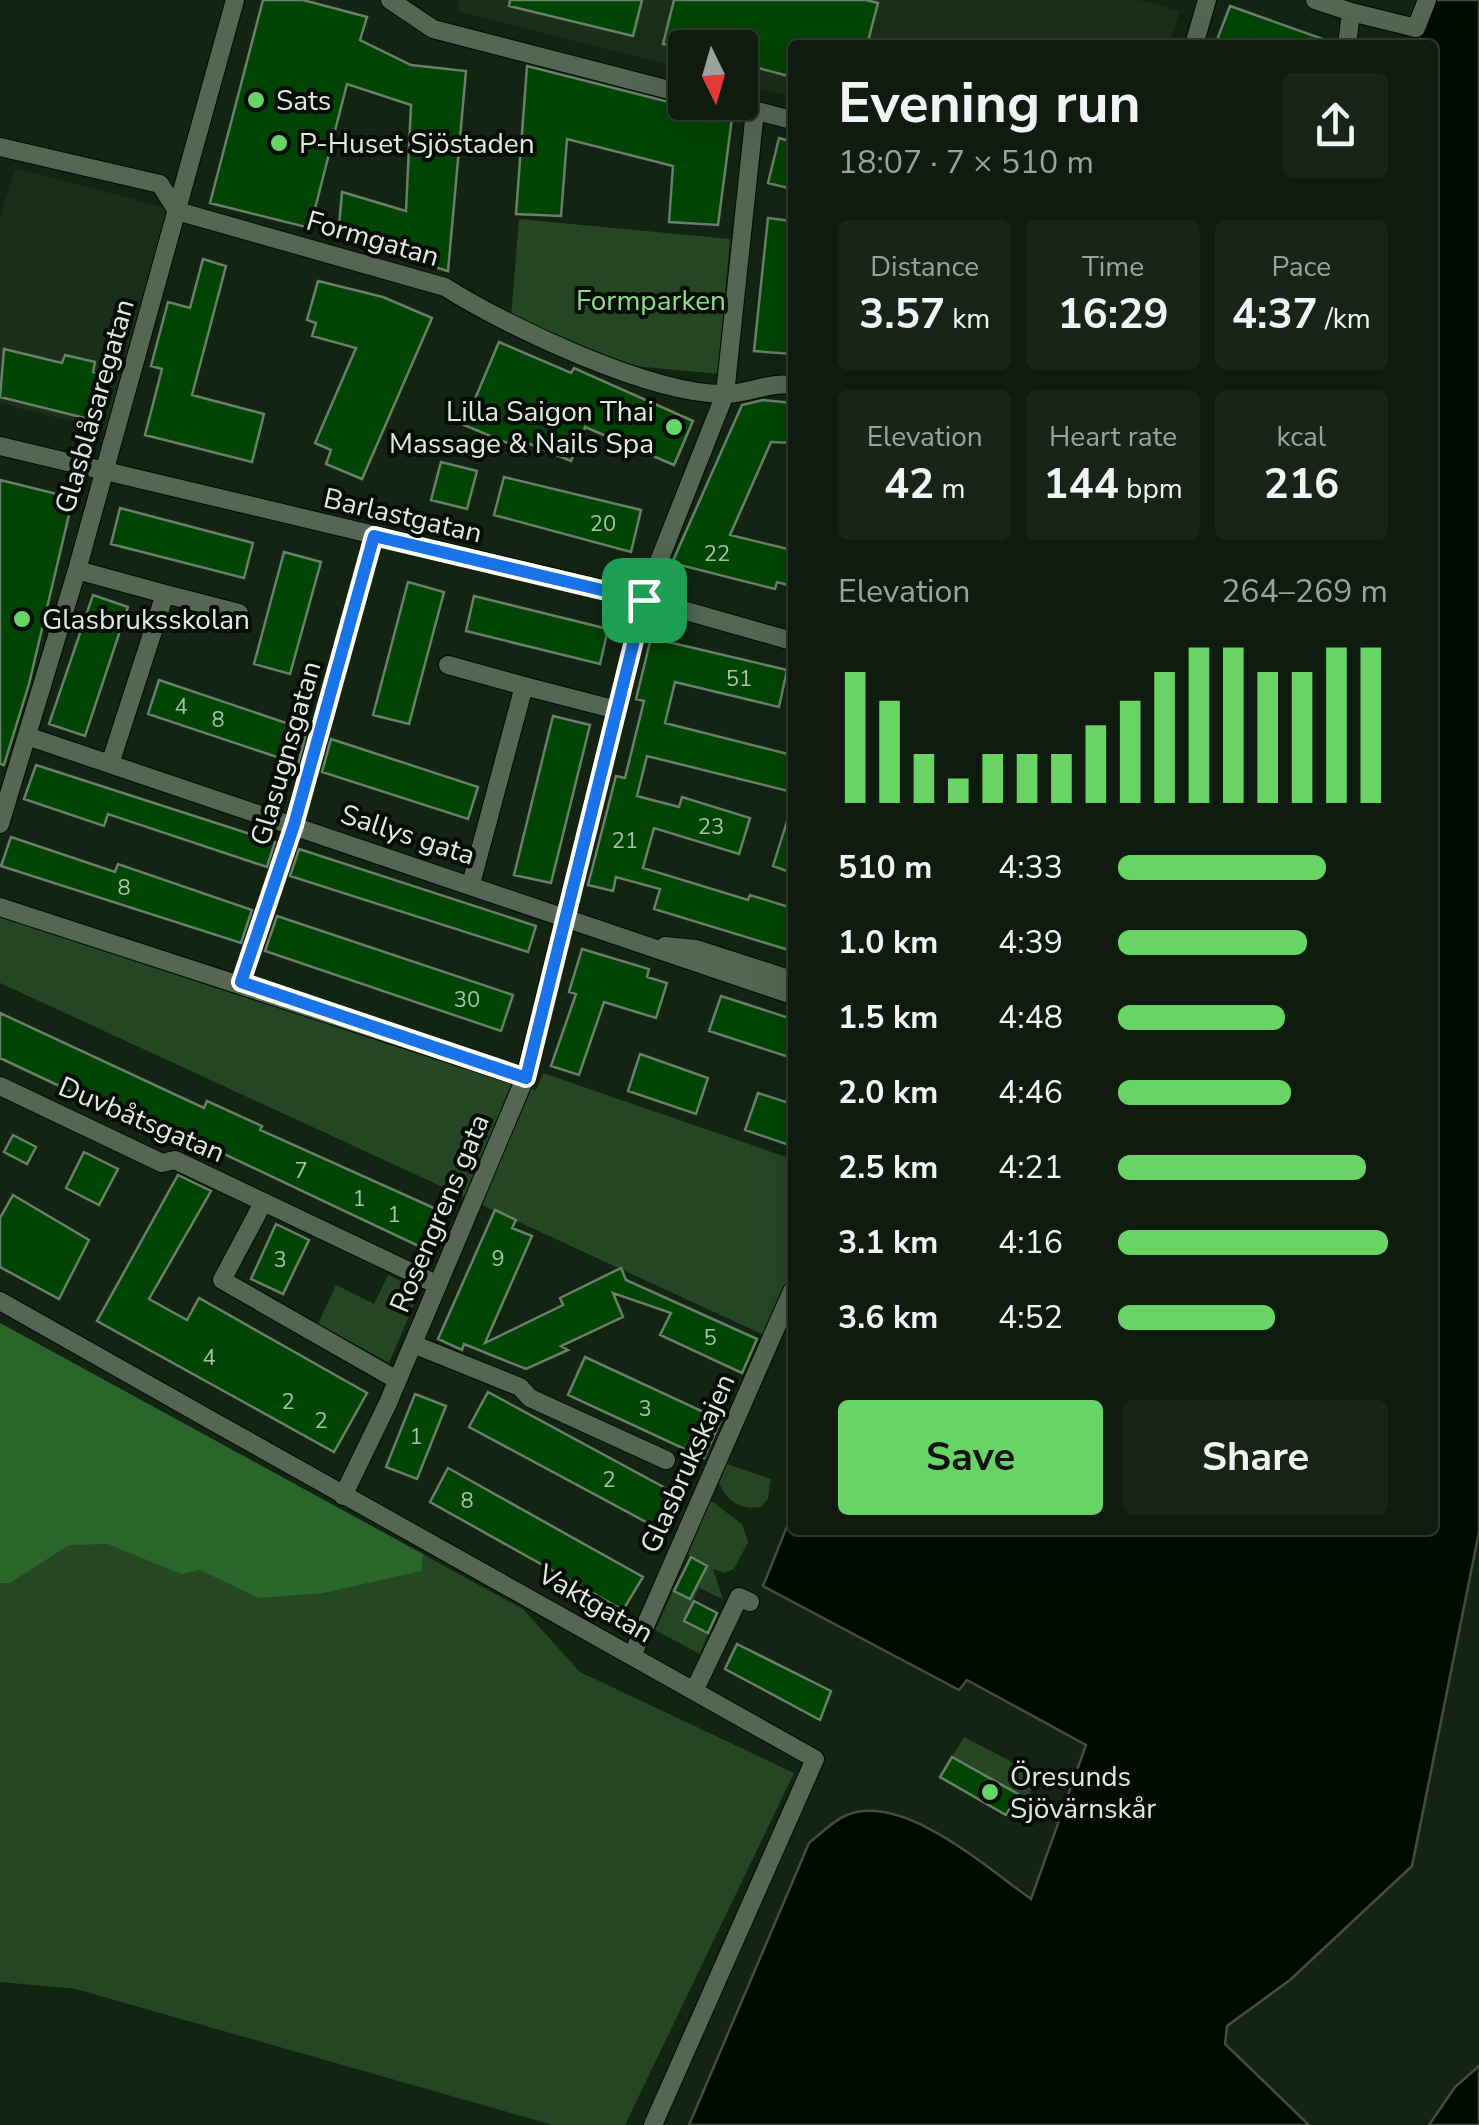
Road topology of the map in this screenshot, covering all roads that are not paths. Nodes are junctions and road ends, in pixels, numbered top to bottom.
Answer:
1 (235, 0) edge
2 (390, 0) edge
3 (1207, 0) edge
4 (1315, 0) edge
5 (1428, 0) edge
6 (1351, 12) junction
7 (1195, 40) edge
8 (1348, 40) edge
9 (668, 90) edge
10 (758, 112) edge
11 (788, 119) edge
12 (754, 120) edge
13 (0, 146) edge
14 (177, 212) junction
15 (788, 385) edge
16 (725, 394) junction
17 (0, 446) edge
18 (104, 471) junction
19 (374, 536) junction
20 (77, 570) junction
21 (165, 594) junction
22 (644, 600) junction
23 (239, 613) dead end
24 (788, 641) edge
25 (448, 665) dead end
26 (524, 686) junction
27 (617, 710) junction
28 (30, 737) junction
29 (110, 764) junction
30 (0, 824) edge
31 (294, 825) junction
32 (471, 884) junction
33 (0, 906) edge
34 (567, 916) junction
35 (655, 945) junction
36 (788, 979) edge
37 (241, 982) junction
38 (788, 994) edge
39 (526, 1078) junction
40 (0, 1086) edge
41 (263, 1203) junction
42 (438, 1285) junction
43 (0, 1301) edge
44 (788, 1301) edge
45 (413, 1344) junction
46 (397, 1380) junction
47 (666, 1460) dead end
48 (343, 1496) junction
49 (750, 1602) dead end
50 (632, 1656) junction
51 (695, 1689) junction
52 (653, 2125) edge

1 - 14 street, Glasblåsaregatan
2 - 9 street
3 - 7 street
4 - 6 street
5 - 6 street
6 - 8 street
10 - 11 street
12 - 16 street, Rosengrens gata
13 - 14 street, Formgatan
14 - 16 street, Formgatan
14 - 18 street, Glasblåsaregatan
15 - 16 street, Formgatan
16 - 22 street, Rosengrens gata
17 - 18 street, Barlastgatan
18 - 19 street, Barlastgatan
18 - 20 street, Glasblåsaregatan
19 - 22 street, Barlastgatan
19 - 31 street, Glasugnsgatan
20 - 21 street
20 - 28 street, Glasblåsaregatan
21 - 23 street
21 - 29 street
22 - 24 street, Barlastgatan
22 - 27 street, Rosengrens gata
25 - 26 street
26 - 27 street
26 - 32 street
27 - 34 street, Rosengrens gata
28 - 29 street, Sallys gata
28 - 30 street, Glasblåsaregatan
29 - 31 street, Sallys gata
31 - 32 street, Sallys gata
31 - 37 street, Glasugnsgatan
32 - 34 street, Sallys gata
33 - 37 street
34 - 35 street, Sallys gata
34 - 39 street, Rosengrens gata
35 - 36 street, Sallys gata
35 - 38 street, Sallys gata
37 - 39 street
39 - 42 street, Rosengrens gata
40 - 41 street, Duvbåtsgatan
41 - 42 street, Duvbåtsgatan
41 - 46 street
42 - 45 street, Rosengrens gata
43 - 48 street, Vaktgatan
44 - 50 street, Glasbrukskajen
45 - 46 street, Rosengrens gata
45 - 47 street
46 - 48 street, Rosengrens gata
48 - 50 street, Vaktgatan
49 - 51 street
50 - 51 street, Vaktgatan
51 - 52 street, Vaktgatan

